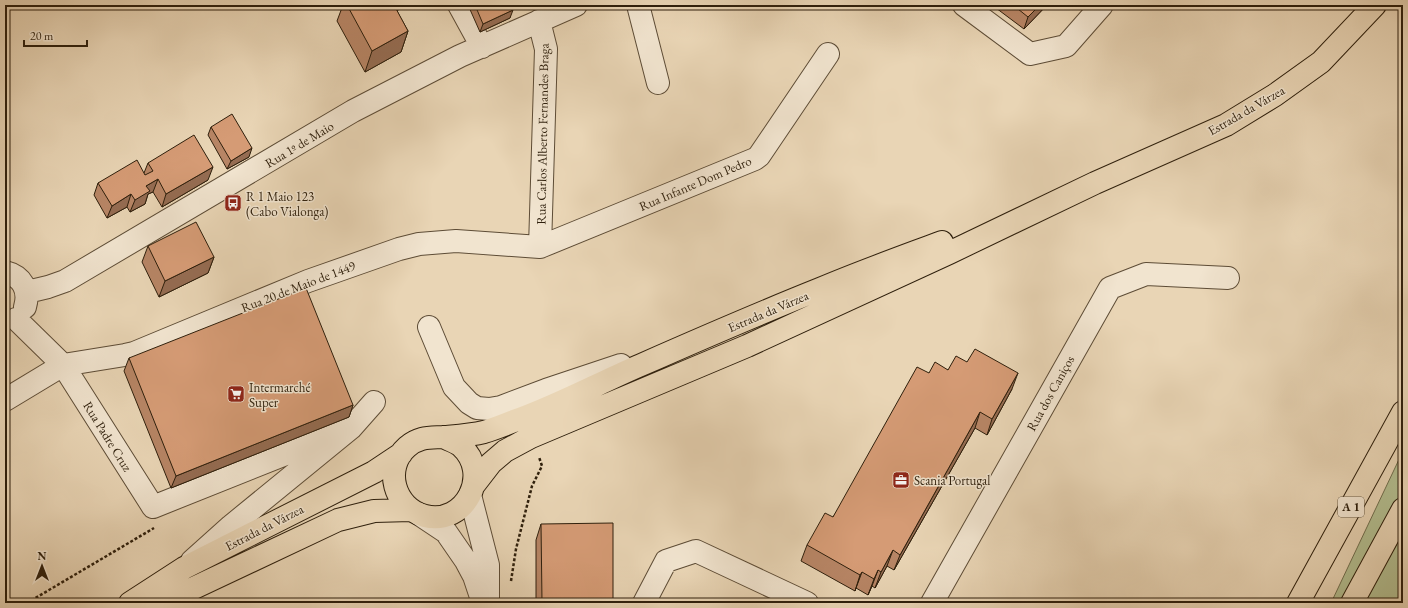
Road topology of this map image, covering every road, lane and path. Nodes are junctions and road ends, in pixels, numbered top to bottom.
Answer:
1 (459, 5) edge
2 (576, 5) edge
3 (638, 5) edge
4 (964, 5) edge
5 (1102, 5) edge
6 (1375, 5) edge
7 (540, 21) junction
8 (482, 47) junction
9 (828, 54) dead end
10 (658, 83) dead end
11 (1095, 183) junction
12 (540, 247) junction
13 (5, 272) edge
14 (1228, 278) dead end
15 (27, 292) junction
16 (11, 321) edge
17 (430, 326) dead end
18 (700, 340) junction
19 (63, 365) junction
20 (5, 400) edge
21 (374, 402) dead end
22 (1403, 412) edge
23 (351, 428) junction
24 (443, 437) junction
25 (401, 454) junction
26 (538, 455) dead end
27 (472, 490) junction
28 (153, 507) junction
29 (1403, 510) edge
30 (415, 512) junction
31 (184, 568) junction
32 (510, 588) dead end
33 (27, 603) edge
34 (130, 603) edge
35 (162, 603) edge
36 (483, 603) edge
37 (488, 603) edge
38 (644, 603) edge
39 (807, 603) edge
40 (932, 603) edge
41 (1298, 603) edge
42 (1352, 603) edge

1 - 8 street
2 - 7 street, Rua 1º de Maio
3 - 10 street
4 - 5 street
6 - 11 main road, Estrada da Várzea
7 - 8 street, Rua 1º de Maio
7 - 12 street, Rua Carlos Alberto Fernandes Braga
8 - 15 street, Rua 1º de Maio
9 - 12 street, Rua Infante Dom Pedro
11 - 18 main road, Estrada da Várzea
11 - 27 main road, Estrada da Várzea
12 - 19 street, Rua 20 de Maio de 1449
13 - 15 street
14 - 40 street, Rua dos Caniços
15 - 16 street
16 - 19 street, Rua Padre Cruz
17 - 18 street
18 - 24 main road, Estrada da Várzea
19 - 20 street
19 - 28 street, Rua Padre Cruz
21 - 23 street
22 - 41 main road, A 1
23 - 28 street
23 - 31 street
24 - 25 main road, Estrada da Várzea
24 - 27 main road
25 - 30 main road, Estrada da Várzea
25 - 31 main road, Estrada da Várzea
26 - 32 path
27 - 30 main road, Estrada da Várzea
27 - 37 street
28 - 33 path
29 - 42 main road
30 - 35 main road, Estrada da Várzea
30 - 36 street
31 - 34 main road, Estrada da Várzea
38 - 39 street

